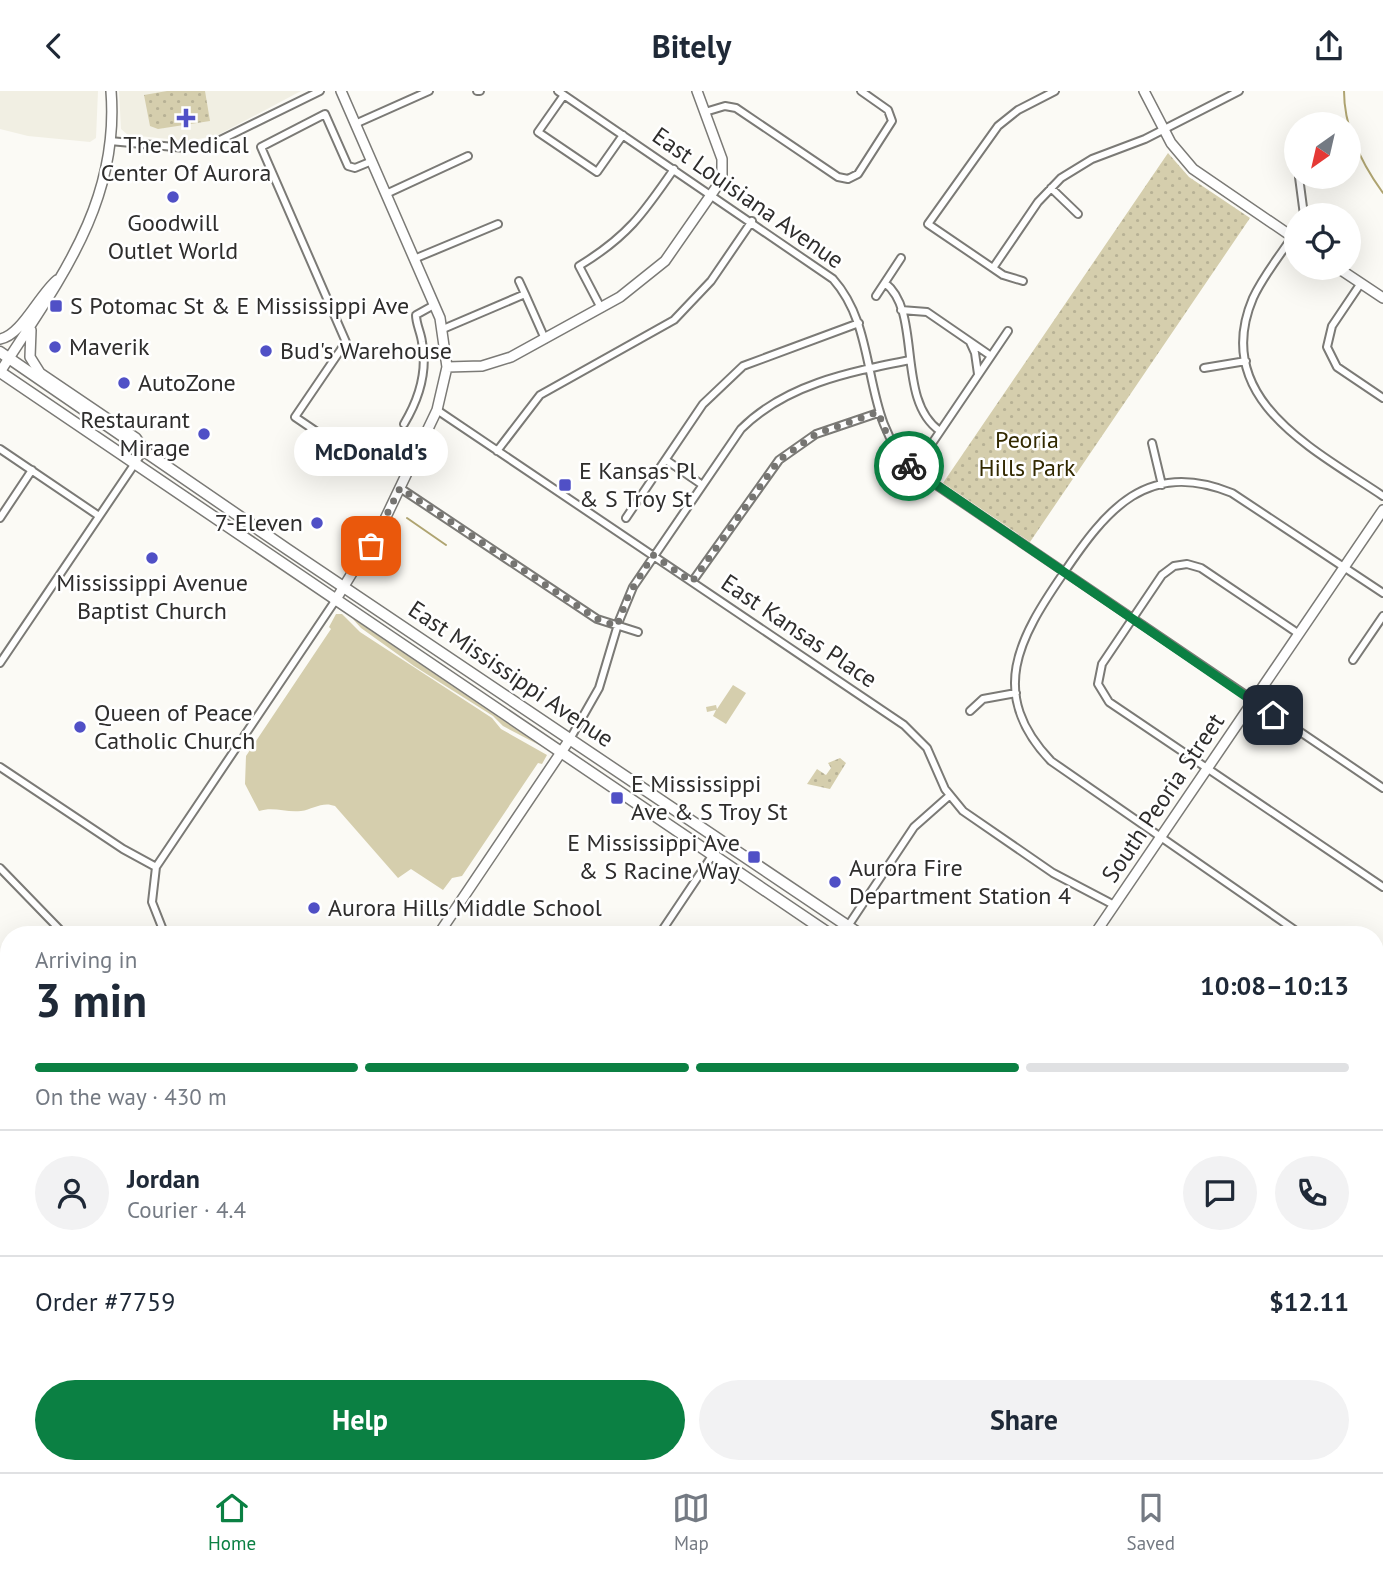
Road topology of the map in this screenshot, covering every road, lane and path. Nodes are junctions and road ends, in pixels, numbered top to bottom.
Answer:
1 (111, 91) edge
2 (320, 91) edge
3 (341, 91) edge
4 (429, 91) edge
5 (697, 91) edge
6 (861, 91) edge
7 (1144, 91) edge
8 (1239, 91) edge
9 (1051, 92) edge
10 (561, 93) edge
11 (705, 112) junction
12 (355, 124) junction
13 (1164, 129) junction
14 (623, 135) junction
15 (110, 141) junction
16 (468, 156) dead end
17 (372, 161) junction
18 (674, 169) junction
19 (1051, 188) junction
20 (386, 194) junction
21 (713, 195) junction
22 (1077, 214) dead end
23 (752, 221) junction
24 (498, 224) dead end
25 (1284, 229) edge
26 (1284, 252) edge
27 (901, 258) dead end
28 (414, 259) junction
29 (993, 268) junction
30 (66, 272) junction
31 (1356, 280) edge
32 (519, 281) dead end
33 (1023, 281) dead end
34 (885, 283) junction
35 (1361, 283) junction
36 (525, 294) junction
37 (876, 296) dead end
38 (1383, 298) edge
39 (434, 305) junction
40 (601, 308) junction
41 (901, 310) junction
42 (40, 312) junction
43 (859, 323) junction
44 (443, 329) junction
45 (1008, 331) dead end
46 (545, 338) junction
47 (0, 339) edge
48 (968, 340) junction
49 (4, 355) edge
50 (991, 355) junction
51 (910, 361) junction
52 (1246, 361) junction
53 (447, 367) junction
54 (869, 368) junction
55 (1204, 368) dead end
56 (0, 372) edge
57 (978, 375) junction
58 (1383, 398) edge
59 (437, 410) junction
60 (878, 412) junction
61 (404, 425) dead end
62 (940, 431) junction
63 (1152, 443) dead end
64 (0, 449) edge
65 (144, 450) junction
66 (497, 451) junction
67 (666, 460) junction
68 (134, 465) junction
69 (32, 470) junction
70 (373, 470) dead end
71 (914, 470) junction
72 (701, 484) junction
73 (1162, 485) junction
74 (400, 488) junction
75 (1383, 496) edge
76 (1383, 510) edge
77 (99, 516) junction
78 (0, 518) edge
79 (626, 518) dead end
80 (653, 555) junction
81 (1344, 567) junction
82 (1064, 572) junction
83 (692, 582) junction
84 (344, 587) junction
85 (1383, 593) edge
86 (335, 601) junction
87 (1383, 616) edge
88 (1132, 619) junction
89 (617, 626) junction
90 (638, 632) dead end
91 (1298, 634) junction
92 (1353, 660) dead end
93 (0, 663) edge
94 (1016, 693) junction
95 (1253, 701) junction
96 (970, 711) dead end
97 (570, 739) junction
98 (561, 753) junction
99 (0, 767) edge
100 (1206, 769) junction
101 (1383, 788) edge
102 (949, 796) junction
103 (1160, 837) junction
104 (722, 841) junction
105 (712, 855) junction
106 (156, 867) junction
107 (0, 868) edge
108 (1383, 887) edge
109 (1114, 905) junction
110 (56, 926) edge
111 (162, 926) edge
112 (444, 926) edge
113 (665, 926) edge
114 (818, 926) edge
115 (839, 926) edge
116 (848, 926) edge
117 (1100, 926) edge
118 (1290, 926) edge

1 - 15 street
2 - 15 street
3 - 12 street
4 - 12 street
5 - 11 street
6 - 11 street
7 - 13 street
8 - 13 street
9 - 29 street
10 - 14 street, East Louisiana Avenue
10 - 14 street
11 - 21 street
12 - 17 street
13 - 19 street
13 - 25 street
14 - 18 street, East Louisiana Avenue
15 - 30 street
16 - 20 street
17 - 20 street
17 - 70 street
18 - 21 street, East Louisiana Avenue
18 - 40 street
19 - 22 street
19 - 29 street
20 - 28 street
21 - 23 street, East Louisiana Avenue
21 - 40 street
23 - 43 street, East Louisiana Avenue
23 - 66 street
24 - 28 street
26 - 52 street
27 - 34 street
28 - 39 street
29 - 33 street
30 - 42 street
30 - 47 street
31 - 35 street
32 - 36 street
34 - 37 street
34 - 41 street
35 - 38 street
35 - 58 street
36 - 44 street
36 - 46 street
39 - 44 street
39 - 61 street
40 - 46 street
41 - 48 street
41 - 51 street
42 - 49 street
42 - 65 street
43 - 54 street, East Louisiana Avenue
43 - 67 street
44 - 53 street
45 - 50 street
46 - 53 street
48 - 50 street
48 - 57 street
49 - 56 street
49 - 65 main road, East Mississippi Avenue
50 - 57 street
51 - 54 street
51 - 62 street
52 - 55 street
52 - 75 street
53 - 59 street
54 - 60 street, East Louisiana Avenue
54 - 72 street
56 - 68 main road, East Mississippi Avenue
57 - 62 street
59 - 66 street, East Kansas Place
59 - 74 street
60 - 71 street, East Louisiana Avenue
60 - 83 street
62 - 71 street
63 - 73 street
64 - 69 street
65 - 68 street
65 - 84 main road, East Mississippi Avenue
66 - 80 street, East Kansas Place
67 - 72 street
67 - 79 street
68 - 77 street
68 - 86 main road, East Mississippi Avenue
69 - 77 street
69 - 78 street
71 - 82 street, East Louisiana Avenue
72 - 80 street
73 - 81 street
73 - 82 street
74 - 84 street
74 - 89 street
76 - 81 street, South Peoria Street
77 - 93 street
80 - 83 street, East Kansas Place
80 - 89 street
81 - 85 street
81 - 91 street, South Peoria Street
82 - 88 street, East Louisiana Avenue
82 - 94 street
83 - 102 street, East Kansas Place
84 - 86 street
84 - 97 main road, East Mississippi Avenue
86 - 98 main road, East Mississippi Avenue
86 - 106 street
87 - 92 street
88 - 91 street
88 - 95 street, East Louisiana Avenue
88 - 100 street
89 - 90 street
89 - 97 street
91 - 95 street, South Peoria Street
94 - 96 street
94 - 103 street
95 - 100 street, South Peoria Street
95 - 101 street, East Louisiana Avenue
97 - 98 street
97 - 104 main road, East Mississippi Avenue
98 - 105 main road, East Mississippi Avenue
98 - 112 street
99 - 106 street
100 - 103 street, South Peoria Street
100 - 108 street
102 - 109 street, East Kansas Place
102 - 116 street
103 - 109 street, South Peoria Street
103 - 118 street
104 - 105 street
104 - 115 main road, East Mississippi Avenue
105 - 113 street
105 - 114 main road, East Mississippi Avenue
106 - 111 street
107 - 110 street
109 - 117 street, South Peoria Street

